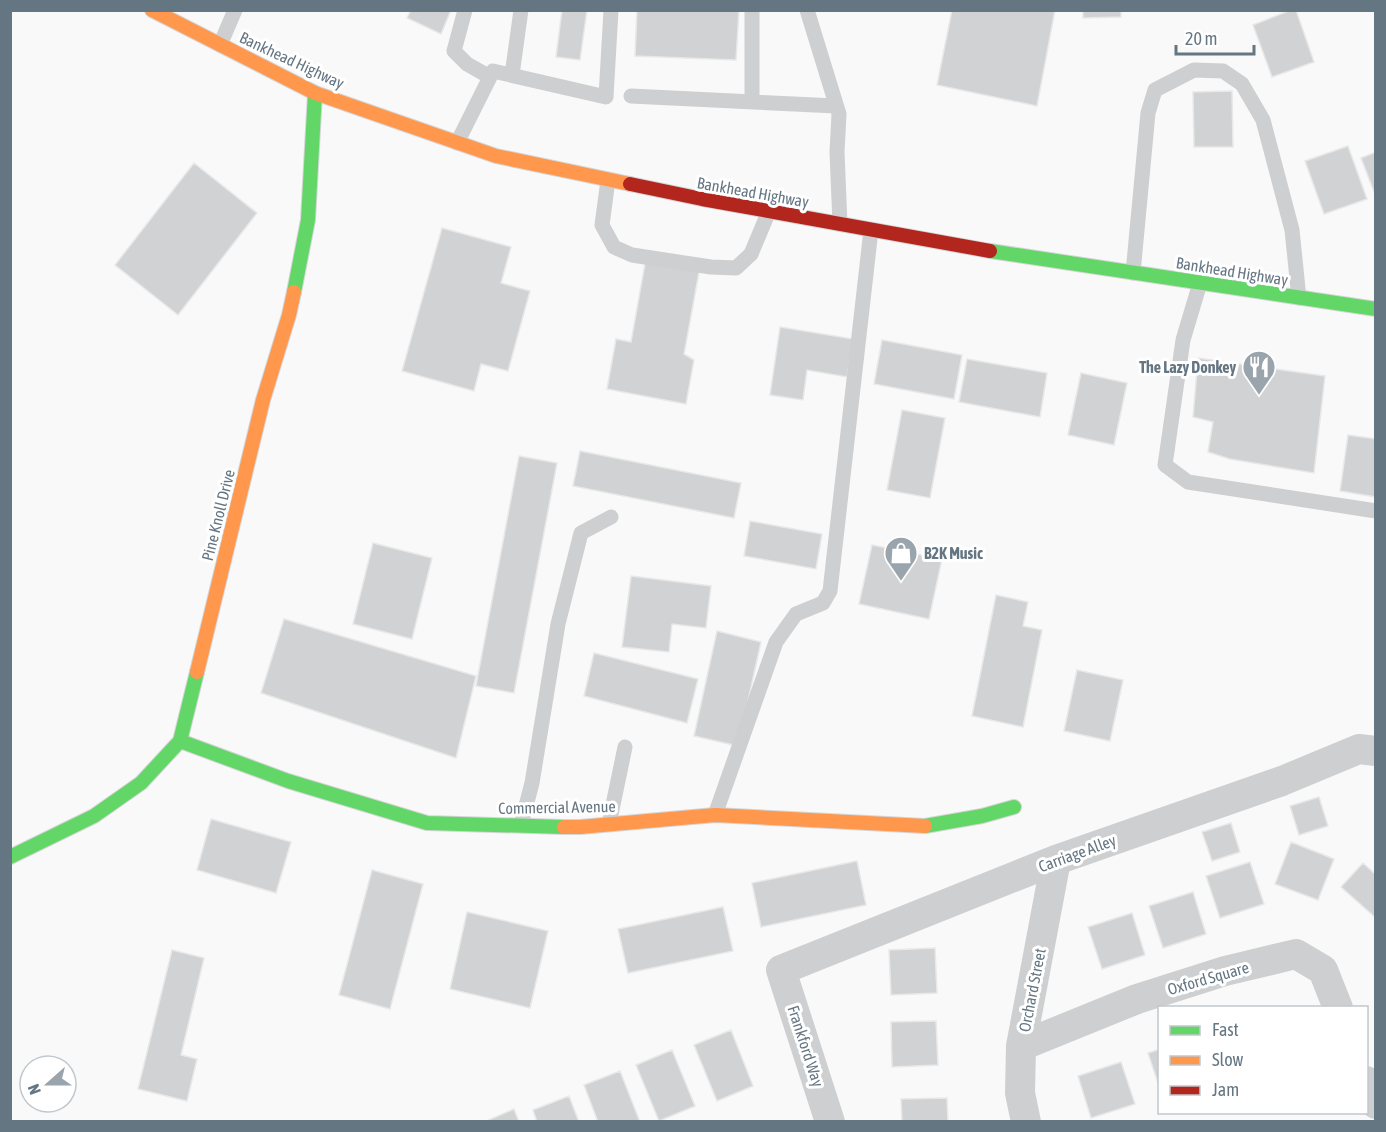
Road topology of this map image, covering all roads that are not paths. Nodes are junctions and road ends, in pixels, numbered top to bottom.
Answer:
1 (152, 10) edge
2 (234, 10) edge
3 (465, 10) edge
4 (521, 10) edge
5 (611, 10) edge
6 (752, 10) edge
7 (807, 10) edge
8 (220, 45) junction
9 (512, 75) junction
10 (490, 77) junction
11 (315, 93) junction
12 (630, 96) dead end
13 (752, 101) junction
14 (836, 106) junction
15 (457, 143) junction
16 (608, 180) junction
17 (769, 211) junction
18 (840, 224) junction
19 (871, 230) junction
20 (1133, 273) junction
21 (1200, 283) junction
22 (1299, 298) junction
23 (1376, 309) edge
24 (1376, 511) edge
25 (611, 517) dead end
26 (180, 741) junction
27 (625, 747) dead end
28 (1376, 751) edge
29 (1014, 807) dead end
30 (715, 815) junction
31 (609, 824) junction
32 (521, 825) junction
33 (10, 857) edge
34 (1056, 860) junction
35 (781, 970) joint
36 (1337, 1006) edge
37 (1021, 1046) junction
38 (820, 1119) edge
39 (1026, 1122) edge

1 - 8 street, Bankhead Highway
2 - 8 lane
3 - 10 lane
4 - 9 lane
5 - 9 lane
6 - 13 lane
7 - 14 lane
8 - 11 street, Bankhead Highway
9 - 10 lane
10 - 15 lane
11 - 15 street, Bankhead Highway
11 - 26 street, Pine Knoll Drive
12 - 13 lane
13 - 14 lane
14 - 18 lane
15 - 16 street, Bankhead Highway
16 - 17 street, Bankhead Highway
16 - 17 lane
17 - 18 street, Bankhead Highway
18 - 19 street, Bankhead Highway
19 - 20 street, Bankhead Highway
19 - 30 lane
20 - 21 street, Bankhead Highway
20 - 22 lane
21 - 22 street, Bankhead Highway
21 - 24 lane
22 - 23 street, Bankhead Highway
25 - 32 lane
26 - 32 street, Commercial Avenue
26 - 33 street, Pine Knoll Drive
27 - 31 lane
28 - 34 street, Carriage Alley
29 - 30 street, Commercial Avenue
30 - 31 street, Commercial Avenue
31 - 32 street, Commercial Avenue
34 - 35 street, Carriage Alley
34 - 37 street, Orchard Street
35 - 38 street, Frankford Way
36 - 37 street, Oxford Square
37 - 39 street, Orchard Street

